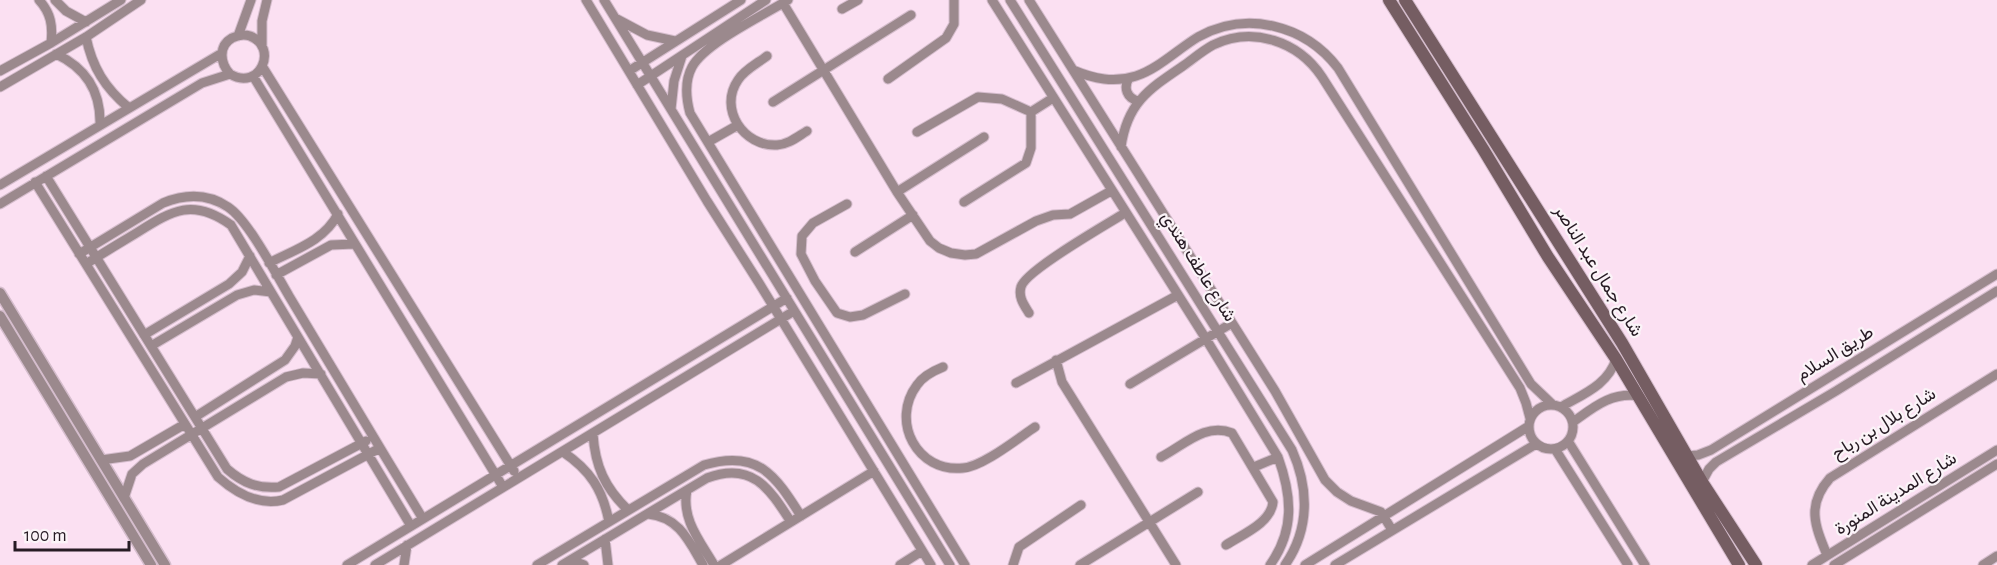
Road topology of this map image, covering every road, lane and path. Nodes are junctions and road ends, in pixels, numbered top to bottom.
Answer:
1 (39, 0) edge
2 (55, 0) edge
3 (121, 0) edge
4 (141, 0) edge
5 (251, 0) edge
6 (267, 0) edge
7 (586, 0) edge
8 (604, 0) edge
9 (741, 0) edge
10 (766, 0) edge
11 (858, 0) edge
12 (954, 0) edge
13 (992, 0) edge
14 (1010, 0) edge
15 (1029, 0) edge
16 (1389, 0) edge
17 (1405, 0) edge
18 (785, 2) edge
19 (842, 9) dead end
20 (911, 15) dead end
21 (614, 17) junction
22 (86, 22) junction
23 (238, 36) junction
24 (86, 37) junction
25 (675, 41) junction
26 (51, 43) junction
27 (262, 46) junction
28 (222, 52) junction
29 (56, 54) junction
30 (682, 55) junction
31 (767, 56) dead end
32 (642, 62) junction
33 (262, 66) junction
34 (823, 70) junction
35 (1073, 70) junction
36 (0, 71) edge
37 (629, 71) junction
38 (230, 74) junction
39 (253, 76) junction
40 (651, 76) junction
41 (1129, 78) junction
42 (888, 79) dead end
43 (637, 85) junction
44 (0, 87) edge
45 (1053, 98) junction
46 (1138, 101) junction
47 (773, 102) dead end
48 (129, 108) junction
49 (671, 109) junction
50 (1031, 112) junction
51 (1478, 117) junction
52 (1466, 123) junction
53 (100, 125) junction
54 (738, 125) junction
55 (807, 131) dead end
56 (917, 132) dead end
57 (984, 137) dead end
58 (708, 142) junction
59 (1494, 142) junction
60 (1121, 147) junction
61 (1483, 149) junction
62 (46, 176) junction
63 (35, 182) junction
64 (0, 185) edge
65 (1111, 191) junction
66 (897, 192) junction
67 (964, 202) dead end
68 (0, 204) edge
69 (847, 204) dead end
70 (1125, 213) junction
71 (338, 214) junction
72 (913, 215) junction
73 (354, 244) junction
74 (90, 246) junction
75 (855, 252) dead end
76 (79, 254) junction
77 (250, 256) junction
78 (96, 258) junction
79 (269, 263) junction
80 (86, 264) junction
81 (276, 274) junction
82 (1997, 274) edge
83 (815, 281) junction
84 (1975, 288) junction
85 (1997, 291) edge
86 (272, 292) junction
87 (800, 292) junction
88 (0, 293) edge
89 (905, 294) dead end
90 (1178, 296) junction
91 (787, 298) junction
92 (1982, 300) junction
93 (773, 306) junction
94 (794, 311) junction
95 (1029, 313) dead end
96 (0, 316) edge
97 (781, 319) junction
98 (1232, 322) junction
99 (1219, 331) junction
100 (144, 334) junction
101 (298, 337) junction
102 (1206, 339) junction
103 (151, 346) junction
104 (1616, 359) junction
105 (1056, 360) junction
106 (943, 367) dead end
107 (1997, 374) edge
108 (321, 375) junction
109 (1016, 383) dead end
110 (1130, 384) dead end
111 (1639, 396) junction
112 (1557, 405) junction
113 (195, 417) junction
114 (1529, 422) junction
115 (1573, 422) junction
116 (184, 424) junction
117 (201, 427) junction
118 (1035, 427) dead end
119 (191, 434) junction
120 (593, 434) junction
121 (373, 437) junction
122 (911, 441) junction
123 (1568, 441) junction
124 (362, 443) junction
125 (1536, 444) junction
126 (380, 448) junction
127 (1555, 449) junction
128 (896, 450) junction
129 (1711, 450) junction
130 (1997, 450) edge
131 (563, 452) junction
132 (368, 454) junction
133 (1687, 456) junction
134 (1161, 457) dead end
135 (1278, 458) junction
136 (101, 460) junction
137 (1716, 462) junction
138 (1997, 464) edge
139 (511, 466) junction
140 (1254, 467) junction
141 (874, 471) junction
142 (496, 475) junction
143 (518, 478) junction
144 (1702, 482) junction
145 (503, 487) junction
146 (687, 490) junction
147 (1198, 492) dead end
148 (124, 498) junction
149 (1081, 506) dead end
150 (628, 510) junction
151 (648, 514) junction
152 (801, 516) junction
153 (1385, 516) junction
154 (423, 519) junction
155 (609, 522) junction
156 (791, 522) junction
157 (1149, 522) junction
158 (411, 526) junction
159 (1392, 530) junction
160 (605, 540) junction
161 (407, 545) junction
162 (1226, 545) dead end
163 (1827, 555) junction
164 (1997, 556) edge
165 (927, 558) edge
166 (567, 562) edge
167 (151, 565) edge
168 (165, 565) edge
169 (347, 565) edge
170 (375, 565) edge
171 (404, 565) edge
172 (537, 565) edge
173 (584, 565) edge
174 (608, 565) edge
175 (703, 565) edge
176 (714, 565) edge
177 (721, 565) edge
178 (900, 565) edge
179 (918, 565) edge
180 (950, 565) edge
181 (965, 565) edge
182 (1013, 565) edge
183 (1080, 565) edge
184 (1176, 565) edge
185 (1270, 565) edge
186 (1285, 565) edge
187 (1305, 565) edge
188 (1335, 565) edge
189 (1628, 565) edge
190 (1645, 565) edge
191 (1739, 565) edge
192 (1756, 565) edge
193 (1812, 565) edge
194 (1834, 565) edge
195 (1983, 565) edge

1 - 26 street
2 - 22 street
3 - 22 street
4 - 24 street
5 - 23 street
6 - 27 street
7 - 37 street
8 - 21 street
9 - 25 street
10 - 30 street
11 - 19 street
12 - 42 street
13 - 45 street
14 - 99 street, شارع عاطف هندي
15 - 35 street, شارع عاطف هندي
16 - 52 main road, شارع جمال عبد الناصر
17 - 51 main road, شارع جمال عبد الناصر
18 - 34 street
18 - 58 street
20 - 34 street
21 - 25 street
21 - 32 street
22 - 26 street
23 - 27 street
23 - 28 street
24 - 29 street
24 - 48 street
25 - 32 street
26 - 36 street
27 - 33 street
28 - 38 street
28 - 48 street
29 - 44 street
29 - 53 street
30 - 40 street
30 - 49 street
31 - 54 street
32 - 37 street
32 - 40 street
33 - 39 street
33 - 139 street
34 - 47 street
34 - 66 street
35 - 41 street
35 - 60 street, شارع عاطف هندي
37 - 43 street
38 - 39 street
38 - 62 street
39 - 71 street
40 - 43 street
40 - 49 street
41 - 46 street
41 - 112 street
43 - 93 street
45 - 50 street
45 - 65 street
46 - 60 street
46 - 114 street
48 - 53 street
49 - 91 street
50 - 56 street
50 - 67 street
51 - 52 main road
51 - 59 main road, شارع جمال عبد الناصر
52 - 61 main road, شارع جمال عبد الناصر
53 - 64 street
54 - 55 street
54 - 58 street
57 - 66 street
58 - 87 street
59 - 61 main road
59 - 133 main road, شارع جمال عبد الناصر
60 - 98 street, شارع عاطف هندي
61 - 104 main road, شارع جمال عبد الناصر
62 - 63 street
62 - 74 street
63 - 68 street
63 - 76 street
65 - 70 street
65 - 72 street
66 - 72 street
69 - 83 street
70 - 90 street
70 - 95 street
71 - 73 street
71 - 79 street
72 - 75 street
73 - 81 street
73 - 142 street
74 - 76 street
74 - 78 street
74 - 79 street
76 - 80 street
77 - 78 street
77 - 86 street
77 - 100 street
78 - 80 street
78 - 100 street
79 - 81 street
80 - 116 street
81 - 121 street
82 - 84 street, طريق السلام
83 - 87 street
83 - 89 street
84 - 92 street
84 - 129 street, طريق السلام
85 - 92 street, طريق السلام
86 - 101 street
86 - 103 street
87 - 128 street
88 - 136 street
90 - 102 street
90 - 105 street
91 - 93 street
91 - 94 street
92 - 137 street, طريق السلام
93 - 97 street
93 - 139 street
94 - 97 street
94 - 180 street
96 - 167 street
97 - 120 street
97 - 141 street
98 - 99 street
98 - 153 street, شارع عاطف هندي
99 - 102 street
99 - 186 street, شارع عاطف هندي
100 - 103 street
101 - 108 street
101 - 113 street
102 - 110 street
102 - 135 street
103 - 113 street
104 - 111 main road, شارع جمال عبد الناصر
104 - 112 street
105 - 109 street
105 - 157 street
106 - 122 street
107 - 163 street, شارع بلال بن رباح
108 - 117 street
108 - 124 street
111 - 115 street
111 - 191 main road, شارع جمال عبد الناصر
112 - 114 street
112 - 115 street
113 - 117 street
114 - 125 street
114 - 153 street
115 - 123 street
116 - 119 street
116 - 136 street
117 - 119 street
117 - 124 street
118 - 122 street
119 - 132 street
119 - 148 street
120 - 131 street
120 - 150 street
121 - 124 street
121 - 126 street
122 - 128 street
123 - 127 street
123 - 190 street
124 - 132 street
125 - 127 street
125 - 159 street
126 - 132 street
126 - 154 street
127 - 189 street
128 - 181 street
129 - 133 street, طريق السلام
129 - 137 street
130 - 163 street, شارع المدينة المنورة
131 - 143 street
131 - 155 street
132 - 158 street
133 - 144 main road, شارع جمال عبد الناصر
134 - 140 street
135 - 140 street
135 - 185 street
136 - 148 street
137 - 144 street, طريق السلام
138 - 194 street, شارع المدينة المنورة
139 - 142 street
139 - 143 street
140 - 162 street
141 - 152 street
141 - 165 street
142 - 145 street
142 - 154 street
143 - 145 street
144 - 192 main road, شارع جمال عبد الناصر
145 - 161 street
146 - 151 street
146 - 156 street
146 - 176 street
147 - 157 street
148 - 168 street
149 - 182 street
150 - 152 street
150 - 155 street
151 - 160 street
151 - 175 street
152 - 156 street
153 - 159 street
153 - 187 street
154 - 158 street
155 - 172 street
156 - 177 street
157 - 183 street
157 - 184 street
158 - 169 street
159 - 188 street
160 - 166 street
160 - 174 street
161 - 170 street
161 - 171 street
163 - 193 street, شارع المدينة المنورة
164 - 195 street
165 - 178 street
165 - 179 street
166 - 173 street

